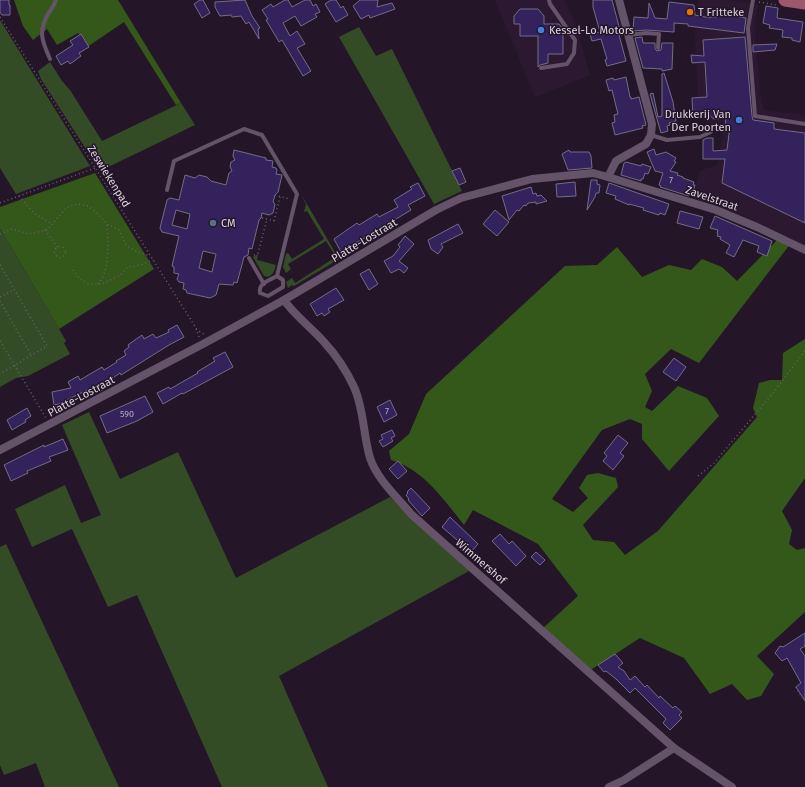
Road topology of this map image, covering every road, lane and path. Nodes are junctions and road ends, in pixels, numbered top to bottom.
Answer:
1 (56, 0) edge
2 (550, 0) edge
3 (619, 0) edge
4 (752, 1) edge
5 (783, 3) edge
6 (805, 3) edge
7 (0, 17) edge
8 (628, 35) junction
9 (658, 48) dead end
10 (50, 59) dead end
11 (541, 68) dead end
12 (805, 124) edge
13 (711, 132) dead end
14 (651, 134) junction
15 (95, 168) junction
16 (608, 176) junction
17 (167, 190) dead end
18 (19, 196) junction
19 (275, 196) dead end
20 (280, 197) junction
21 (296, 201) junction
22 (0, 203) edge
23 (262, 218) dead end
24 (267, 219) junction
25 (107, 224) junction
26 (53, 225) junction
27 (46, 230) junction
28 (0, 234) edge
29 (58, 248) junction
30 (805, 250) edge
31 (258, 253) dead end
32 (151, 256) junction
33 (249, 258) dead end
34 (153, 260) junction
35 (0, 265) edge
36 (73, 270) dead end
37 (277, 276) junction
38 (98, 284) junction
39 (264, 284) junction
40 (14, 290) junction
41 (278, 290) junction
42 (0, 297) edge
43 (284, 300) junction
44 (0, 301) edge
45 (196, 328) junction
46 (206, 336) dead end
47 (0, 341) edge
48 (203, 344) junction
49 (805, 351) edge
50 (31, 355) junction
51 (14, 365) junction
52 (0, 374) edge
53 (49, 424) junction
54 (0, 450) edge
55 (698, 476) dead end
56 (796, 687) dead end
57 (802, 698) dead end
58 (674, 748) junction
59 (626, 783) edge
60 (609, 787) edge
61 (732, 787) edge

1 - 10 lane
2 - 11 lane
3 - 8 street
4 - 5 path
4 - 12 lane
5 - 6 main road
7 - 15 path, Zeswiekenpad
8 - 9 lane
8 - 14 street
13 - 14 lane
14 - 16 street
15 - 18 path
15 - 32 path, Zeswiekenpad
16 - 30 street, Zavelstraat
16 - 43 street, Platte-Lostraat
17 - 21 lane
18 - 22 path
18 - 26 path
19 - 20 path
20 - 21 path
20 - 24 path
21 - 37 lane
23 - 24 path
24 - 31 path
25 - 26 path
25 - 32 path
25 - 38 path
26 - 27 path
27 - 28 path
27 - 29 path
29 - 29 path
32 - 34 path, Zeswiekenpad
33 - 39 lane
34 - 38 path
34 - 45 path, Zeswiekenpad
35 - 40 path
36 - 38 path
37 - 39 lane
37 - 41 lane
39 - 41 lane
40 - 42 path
40 - 50 path
41 - 43 lane
43 - 48 street, Platte-Lostraat
43 - 58 street, Wimmershof
44 - 50 path
45 - 46 path
45 - 48 path, Zeswiekenpad
47 - 51 path
48 - 53 street, Platte-Lostraat
49 - 55 path
50 - 51 path
51 - 52 path
51 - 53 path
53 - 54 street, Platte-Lostraat
56 - 57 path
58 - 59 street
58 - 61 street, Wimmershof
59 - 60 street

